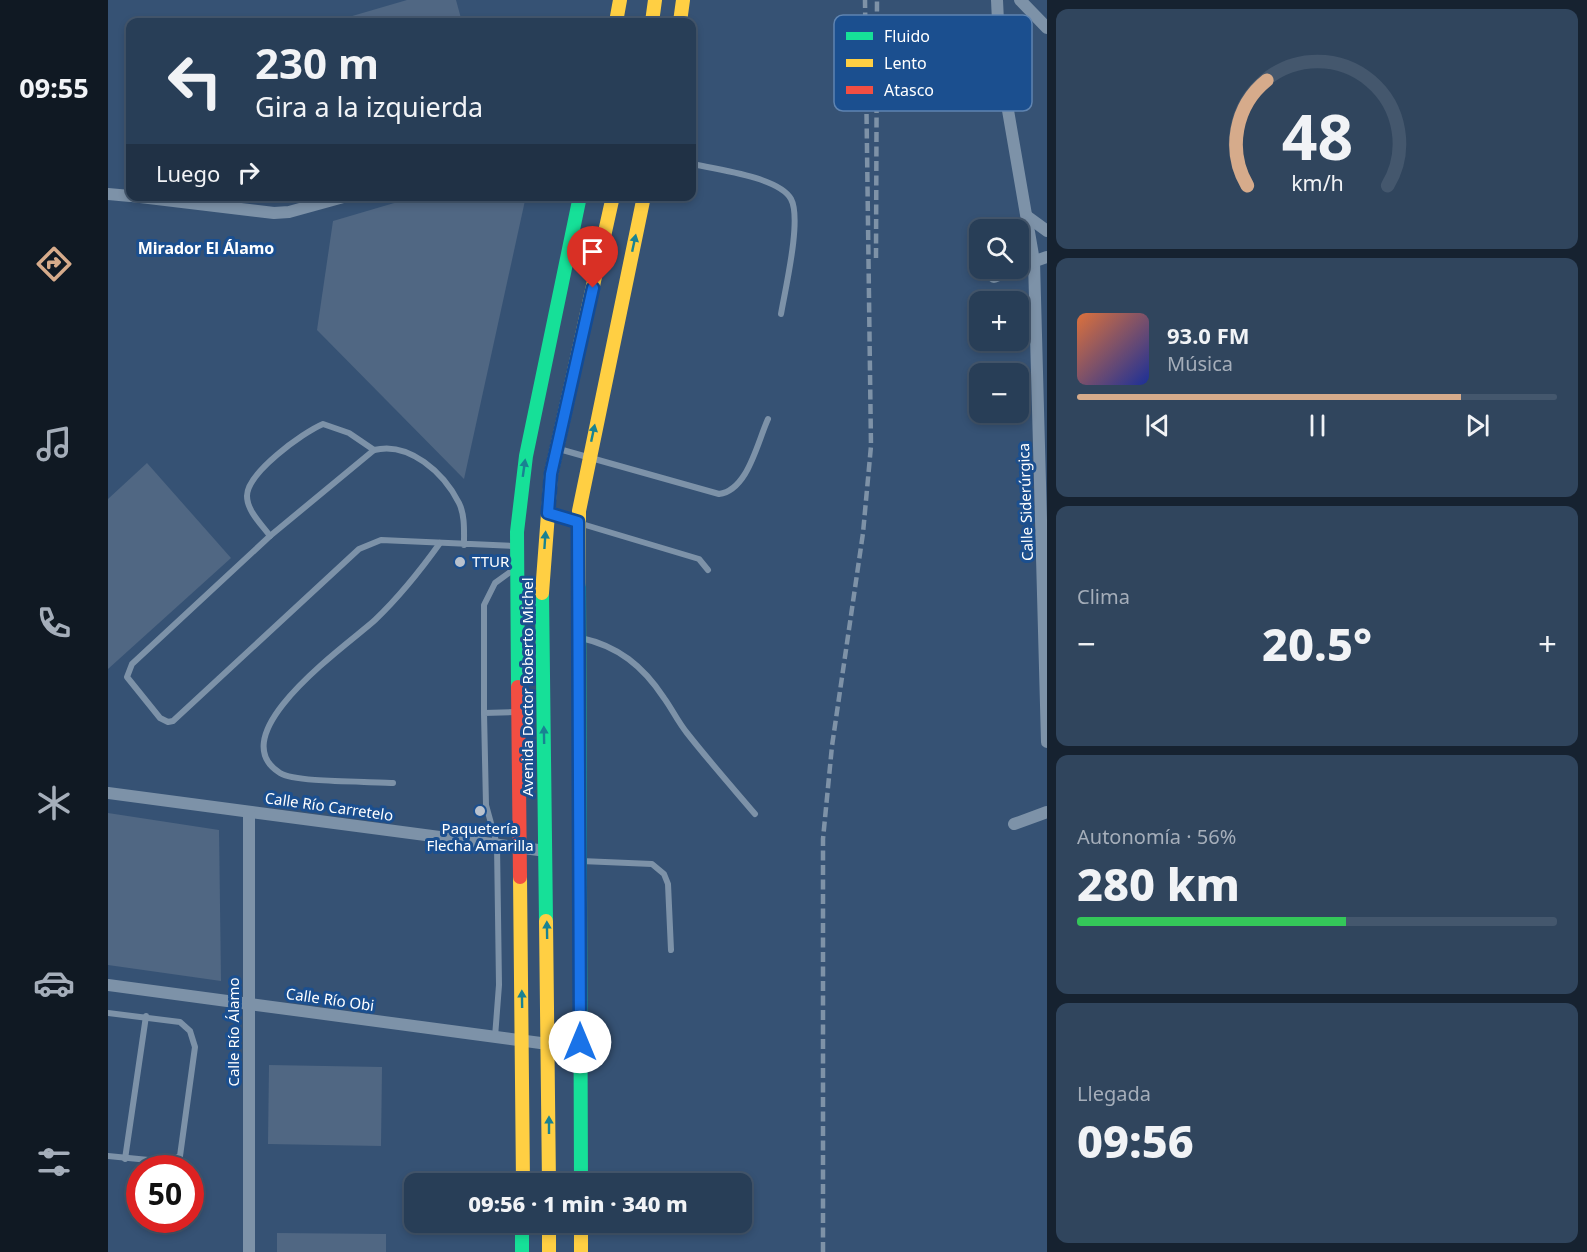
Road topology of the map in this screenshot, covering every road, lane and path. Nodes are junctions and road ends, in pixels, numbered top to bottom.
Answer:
1 (620, 0) edge
2 (655, 0) edge
3 (683, 0) edge
4 (998, 0) edge
5 (1020, 0) edge
6 (998, 15) edge
7 (617, 18) edge
8 (653, 18) edge
9 (681, 18) edge
10 (1047, 28) edge
11 (1009, 111) edge
12 (696, 165) edge
13 (108, 194) edge
14 (126, 196) edge
15 (177, 201) edge
16 (330, 201) edge
17 (579, 201) edge
18 (612, 201) edge
19 (644, 201) edge
20 (1028, 217) junction
21 (1047, 231) edge
22 (1047, 257) edge
23 (1034, 261) junction
24 (1029, 263) edge
25 (781, 314) dead end
26 (768, 419) dead end
27 (556, 448) junction
28 (374, 450) junction
29 (588, 457) junction
30 (548, 513) junction
31 (578, 522) junction
32 (270, 536) junction
33 (440, 543) junction
34 (464, 544) junction
35 (518, 546) junction
36 (517, 568) junction
37 (708, 570) dead end
38 (577, 637) junction
39 (519, 712) junction
40 (484, 713) junction
41 (1047, 742) edge
42 (393, 783) dead end
43 (108, 793) edge
44 (249, 812) junction
45 (1047, 812) edge
46 (755, 814) dead end
47 (1014, 824) dead end
48 (497, 844) junction
49 (518, 847) junction
50 (546, 851) junction
51 (579, 861) junction
52 (671, 950) dead end
53 (108, 985) edge
54 (249, 1004) junction
55 (108, 1013) edge
56 (146, 1016) junction
57 (495, 1037) junction
58 (523, 1040) junction
59 (548, 1044) junction
60 (108, 1156) edge
61 (125, 1159) junction
62 (523, 1173) edge
63 (549, 1173) edge
64 (581, 1173) edge
65 (522, 1233) edge
66 (549, 1233) edge
67 (581, 1233) edge
68 (249, 1252) edge
69 (522, 1252) edge
70 (549, 1252) edge
71 (581, 1252) edge

1 - 7 main road
2 - 8 main road
3 - 9 main road
4 - 6 street, Calle Siderúrgica
5 - 10 street
11 - 20 street, Calle Siderúrgica
12 - 25 lane
13 - 14 street
15 - 16 street
35 -> 17 main road, Avenida Doctor Roberto Michel
18 - 27 main road, Avenida Doctor Roberto Michel
29 -> 19 main road
20 - 21 street
20 - 23 street, Calle Siderúrgica
22 - 23 street
23 - 24 street
23 - 41 street, Calle Siderúrgica
26 - 29 lane
27 - 29 lane
27 - 30 main road, Avenida Doctor Roberto Michel
28 - 32 lane
28 - 32 lane
28 - 34 lane
29 - 31 main road
30 - 31 lane
50 -> 30 main road, Avenida Doctor Roberto Michel
31 - 37 lane
31 - 38 main road
32 - 33 lane
33 - 34 lane
33 - 42 lane
34 - 35 lane
35 - 36 main road, Avenida Doctor Roberto Michel
36 - 39 main road, Avenida Doctor Roberto Michel
36 - 40 lane
38 - 46 lane
38 - 51 main road
39 - 40 lane
39 - 49 main road, Avenida Doctor Roberto Michel
40 - 48 lane
43 - 44 street, Calle Río Carretelo
44 - 48 street, Calle Río Carretelo
44 - 54 street, Calle Río Álamo
45 - 47 street
48 - 49 street, Calle Río Carretelo
48 - 57 lane
49 - 50 street, Calle Río Carretelo
58 -> 49 main road, Avenida Doctor Roberto Michel
59 -> 50 main road, Avenida Doctor Roberto Michel
51 - 52 lane
51 - 64 main road
53 - 54 street, Calle Río Obi
54 - 57 street, Calle Río Obi
54 - 68 street, Calle Río Álamo
55 - 56 lane
56 - 61 lane
56 - 61 lane
57 - 58 street, Calle Río Obi
58 - 59 street, Calle Río Obi
58 - 62 main road, Avenida Doctor Roberto Michel
63 -> 59 main road, Avenida Doctor Roberto Michel
60 - 61 lane
65 - 69 main road
66 - 70 main road
67 - 71 main road

